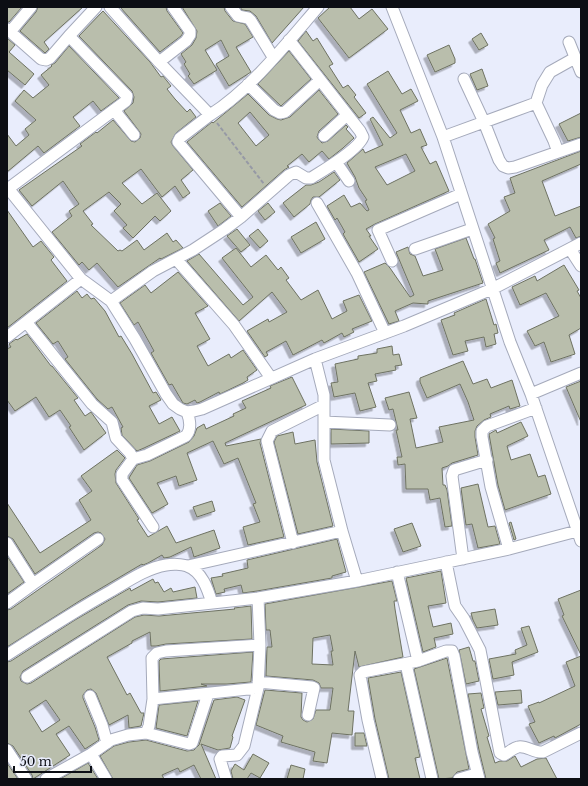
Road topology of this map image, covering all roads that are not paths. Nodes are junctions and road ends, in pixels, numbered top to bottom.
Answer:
1 (31, 7) edge
2 (96, 7) edge
3 (173, 7) edge
4 (231, 7) edge
5 (318, 7) edge
6 (392, 7) edge
7 (112, 8) edge
8 (9, 31) edge
9 (69, 36) junction
10 (289, 40) junction
11 (569, 42) dead end
12 (274, 57) junction
13 (575, 58) junction
14 (159, 62) junction
15 (581, 72) edge
16 (464, 79) dead end
17 (320, 80) junction
18 (248, 84) junction
19 (536, 103) junction
20 (114, 110) junction
21 (210, 115) junction
22 (348, 115) junction
23 (484, 122) junction
24 (134, 135) dead end
25 (324, 136) dead end
26 (443, 137) junction
27 (581, 144) edge
28 (558, 152) junction
29 (336, 162) junction
30 (349, 181) dead end
31 (8, 188) edge
32 (461, 194) junction
33 (317, 203) dead end
34 (241, 217) junction
35 (472, 229) junction
36 (581, 243) edge
37 (415, 249) dead end
38 (570, 249) junction
39 (176, 259) junction
40 (392, 261) dead end
41 (581, 266) edge
42 (81, 279) junction
43 (492, 289) junction
44 (111, 301) junction
45 (27, 323) junction
46 (384, 333) junction
47 (7, 337) edge
48 (315, 359) junction
49 (581, 373) edge
50 (271, 378) junction
51 (531, 394) junction
52 (324, 405) junction
53 (536, 408) junction
54 (187, 412) junction
55 (324, 422) junction
56 (390, 425) dead end
57 (133, 459) junction
58 (487, 460) junction
59 (153, 527) dead end
60 (342, 532) junction
61 (580, 534) edge
62 (98, 539) dead end
63 (7, 543) edge
64 (293, 543) junction
65 (508, 549) junction
66 (463, 558) junction
67 (446, 562) junction
68 (188, 566) junction
69 (397, 572) junction
70 (357, 581) junction
71 (33, 584) junction
72 (258, 598) junction
73 (7, 603) edge
74 (212, 603) junction
75 (260, 645) junction
76 (7, 655) edge
77 (418, 662) junction
78 (406, 664) junction
79 (28, 678) dead end
80 (258, 685) junction
81 (208, 694) junction
82 (90, 696) dead end
83 (153, 699) junction
84 (308, 715) dead end
85 (146, 733) junction
86 (581, 733) edge
87 (107, 743) junction
88 (7, 750) edge
89 (91, 754) junction
90 (478, 776) edge
91 (26, 779) edge
92 (46, 779) edge
93 (106, 779) edge
94 (226, 779) edge
95 (382, 779) edge
96 (432, 779) edge
97 (459, 779) edge

1 - 8 street
2 - 9 street
3 - 14 street
4 - 12 street
5 - 10 street
6 - 26 street
7 - 14 street
8 - 9 street
9 - 20 street
10 - 12 street
10 - 17 street
11 - 13 street
12 - 18 street
13 - 15 street
13 - 19 street
14 - 21 street
16 - 23 street
17 - 18 street
17 - 22 street
18 - 21 street
19 - 23 street
19 - 28 street
20 - 24 street
20 - 31 street
21 - 34 street
22 - 25 street
22 - 29 street
23 - 26 street
23 - 28 street
26 - 32 street
27 - 28 street
29 - 30 street
29 - 34 street
31 - 42 street
32 - 35 street
32 - 40 street
33 - 46 street
34 - 39 street
35 - 37 street
35 - 43 street
36 - 38 street
38 - 41 street
38 - 43 street
39 - 44 street
39 - 50 street
42 - 44 street
42 - 45 street
43 - 46 street
43 - 51 street
44 - 54 street
45 - 47 street
45 - 57 street
46 - 48 street
48 - 50 street
48 - 52 street
49 - 51 street
50 - 54 street
51 - 53 street
52 - 55 street
52 - 64 street
53 - 58 street
53 - 61 street
54 - 57 street
55 - 56 street
55 - 60 street
57 - 59 street
58 - 65 street
58 - 66 street
60 - 64 street
60 - 70 street
61 - 65 street
62 - 71 street
63 - 71 street
64 - 68 street
65 - 66 street
66 - 67 street
67 - 69 street
67 - 86 street
68 - 74 street
68 - 76 street
69 - 70 street
69 - 77 street
70 - 72 street
71 - 73 street
72 - 74 street
72 - 75 street
74 - 79 street
75 - 80 street
75 - 83 street
77 - 78 street
77 - 90 street
78 - 95 street
78 - 96 street
80 - 81 street
80 - 84 street
80 - 94 street
81 - 83 street
81 - 85 street
82 - 87 street
83 - 85 street
85 - 87 street
87 - 89 street
88 - 91 street
89 - 92 street
89 - 93 street
90 - 97 street

